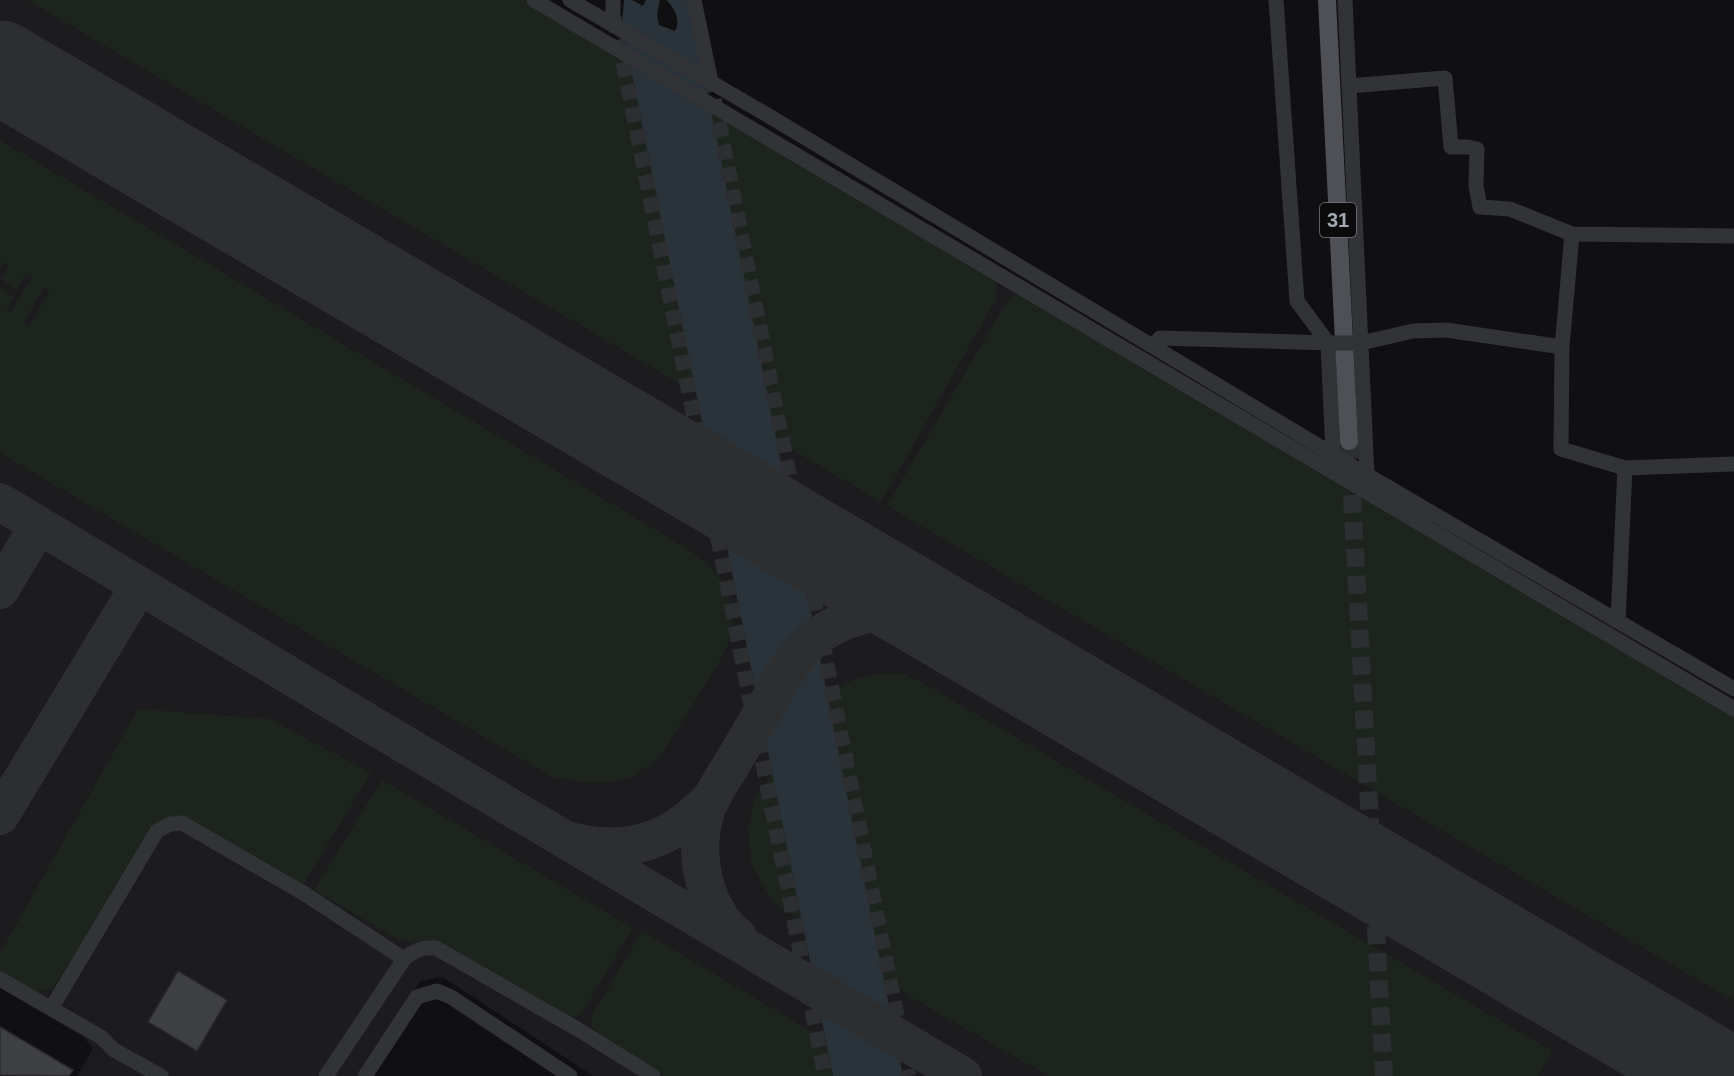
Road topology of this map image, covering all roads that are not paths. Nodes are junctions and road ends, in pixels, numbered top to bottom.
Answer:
1 (534, 0) edge
2 (570, 0) edge
3 (694, 0) edge
4 (1276, 0) edge
5 (1327, 0) edge
6 (1345, 0) edge
7 (710, 77) tunnel mouth
8 (1349, 87) junction
9 (1572, 234) junction
10 (1734, 236) edge
11 (1330, 343) junction
12 (1359, 343) junction
13 (1153, 346) junction
14 (1563, 347) junction
15 (1349, 441) tunnel mouth
16 (1333, 454) junction
17 (1734, 464) edge
18 (1624, 468) junction
19 (1367, 475) junction
20 (1618, 621) junction
21 (1734, 689) edge
22 (1734, 709) edge
23 (404, 959) junction
24 (0, 979) edge
25 (51, 1007) junction
26 (161, 1076) edge
27 (326, 1076) edge
28 (365, 1076) edge
29 (570, 1076) edge
30 (653, 1076) edge

1 - 22 street
2 - 13 street
3 - 7 street
4 - 11 street
5 - 15 main road, 31
6 - 8 street
8 - 9 street
8 - 12 street
9 - 10 street
9 - 14 street
11 - 12 street, bridge
11 - 13 street
11 - 16 street
12 - 14 street
12 - 19 street
13 - 16 street
14 - 18 street
16 - 19 street
17 - 18 street
18 - 20 street
19 - 20 street
20 - 21 street
23 - 25 street
23 - 27 street
23 - 30 street
24 - 25 street
25 - 26 street
28 - 29 street

